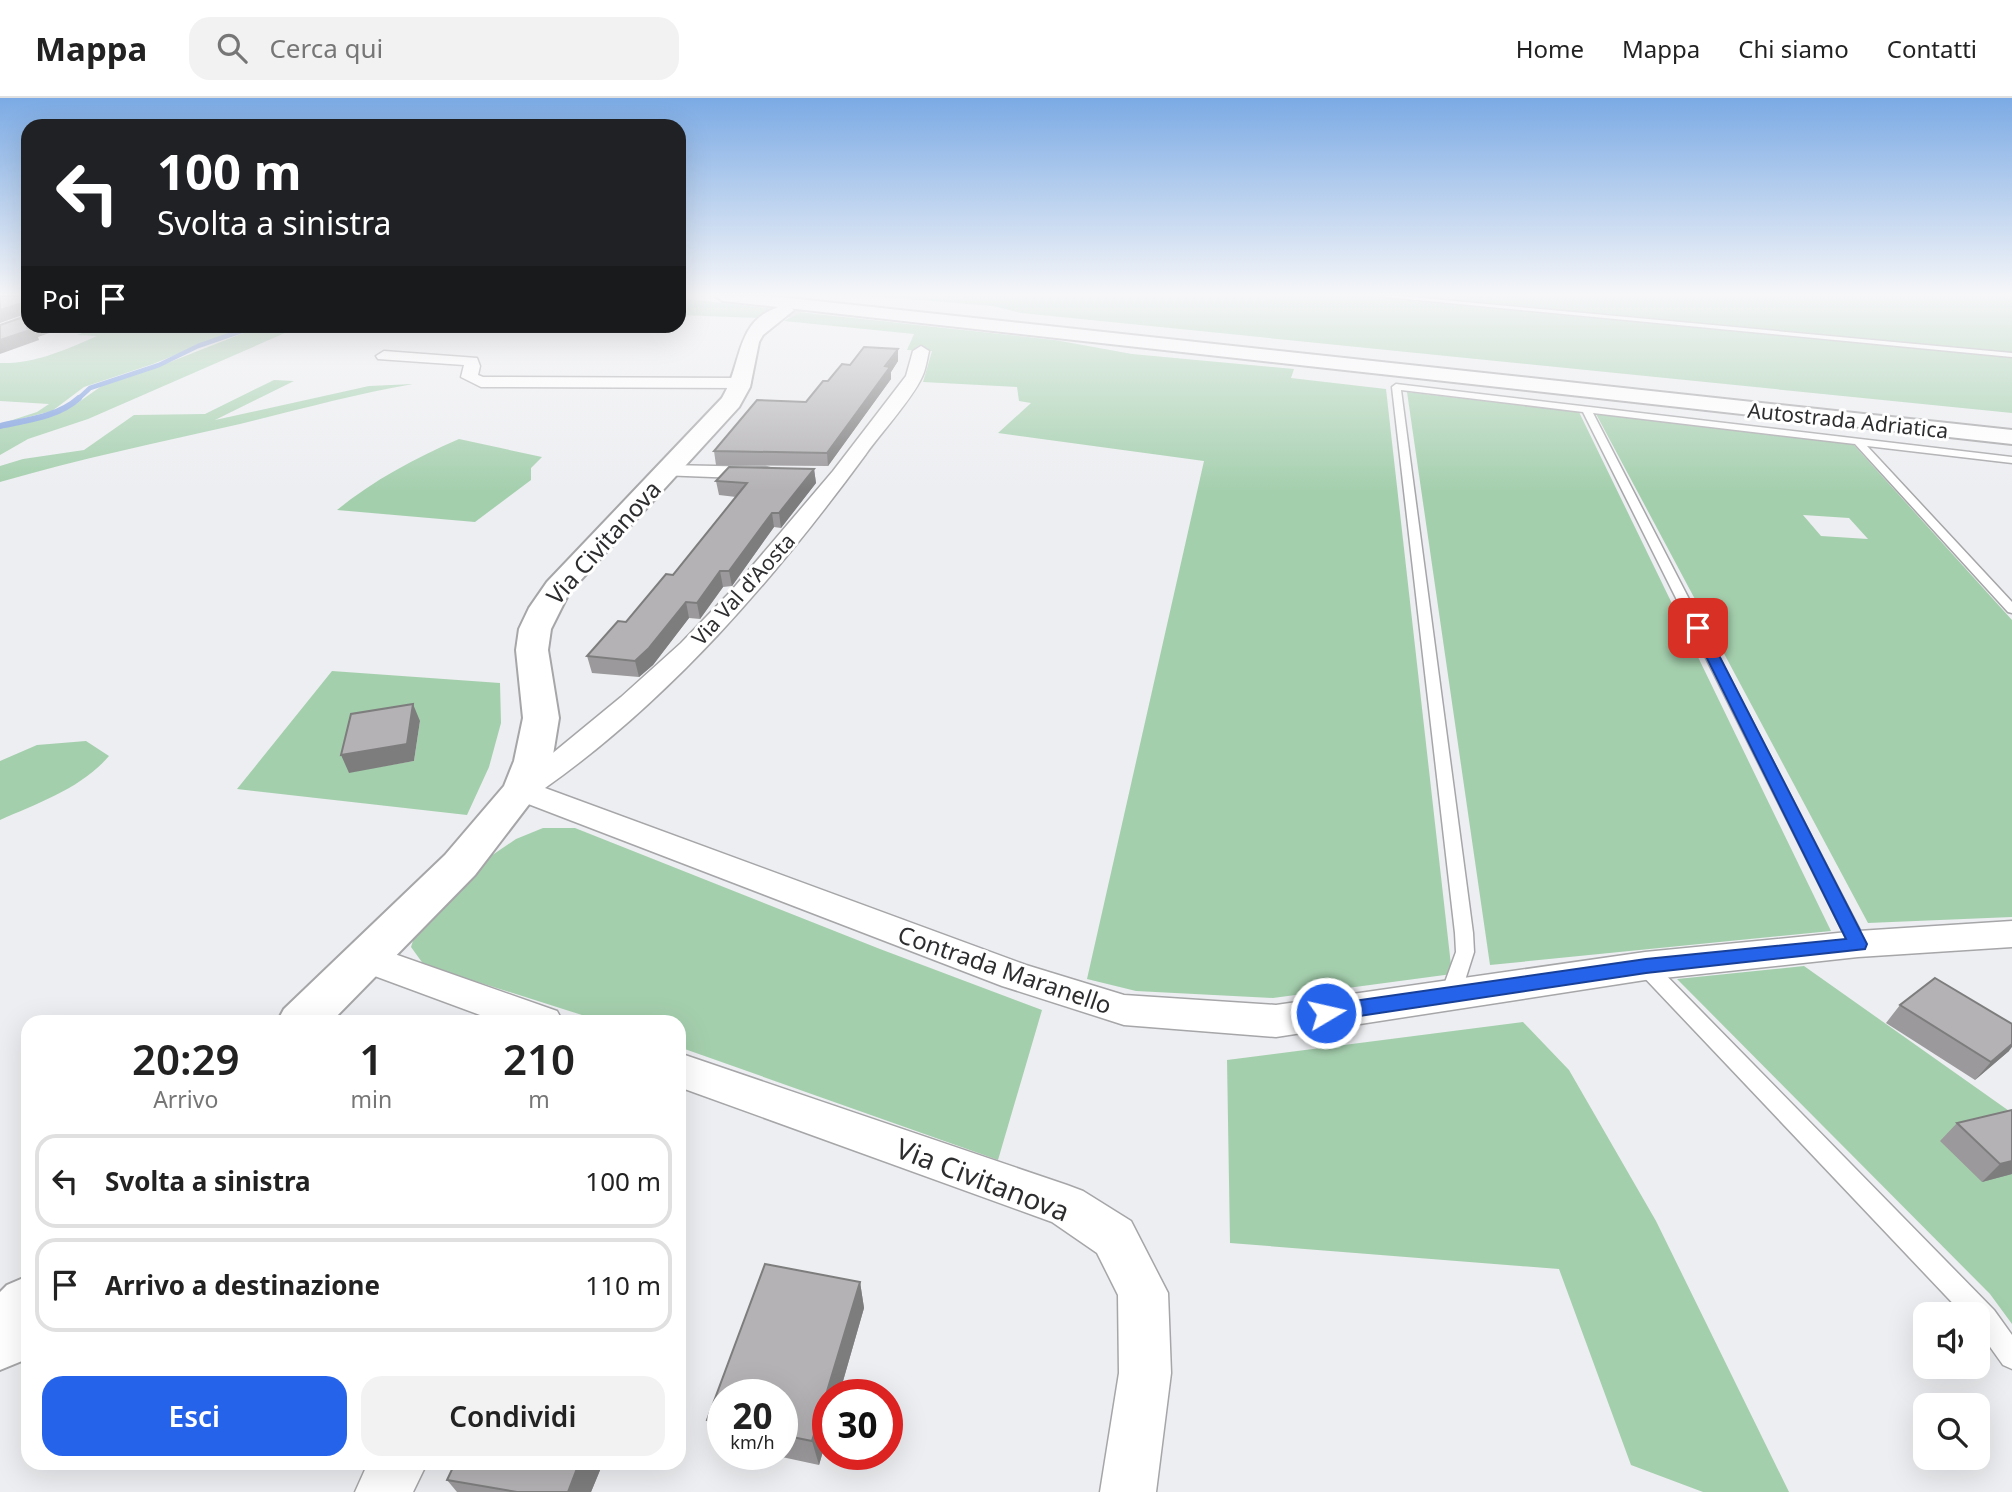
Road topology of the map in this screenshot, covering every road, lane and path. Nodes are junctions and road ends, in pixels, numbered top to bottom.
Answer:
1 (471, 361) edge
2 (747, 361) edge
3 (918, 361) edge
4 (1314, 361) edge
5 (1423, 361) edge
6 (743, 383) junction
7 (1587, 410) junction
8 (2012, 424) edge
9 (2012, 438) edge
10 (1858, 442) junction
11 (2012, 460) edge
12 (667, 471) junction
13 (787, 473) edge
14 (814, 474) edge
15 (840, 475) junction
16 (2012, 609) edge
17 (521, 790) junction
18 (2012, 934) edge
19 (1858, 944) junction
20 (366, 958) junction
21 (1646, 966) junction
22 (1451, 993) junction
23 (308, 1015) edge
24 (524, 1015) edge
25 (686, 1072) edge
26 (21, 1315) edge
27 (0, 1339) edge
28 (2012, 1356) edge
29 (395, 1470) edge
30 (383, 1492) edge
31 (1128, 1492) edge

1 - 6 street
2 - 6 main road, Via Civitanova
3 - 15 street, Via Val d'Aosta
4 - 9 main road, Autostrada Adriatica
5 - 8 main road, Autostrada Adriatica
6 - 12 main road, Via Civitanova
7 - 10 lane
7 - 19 lane
7 - 22 lane
10 - 11 lane
10 - 16 lane
12 - 13 street
12 - 17 main road, Via Civitanova
14 - 15 street
15 - 17 street, Via Val d'Aosta
17 - 20 main road, Via Civitanova
17 - 22 street, Contrada Maranello
18 - 19 street, Contrada Maranello
19 - 21 street, Contrada Maranello
20 - 23 main road, Via Civitanova
20 - 24 street
21 - 22 street, Contrada Maranello
21 - 28 lane
25 - 31 street, Via Civitanova
26 - 27 main road
29 - 30 street

